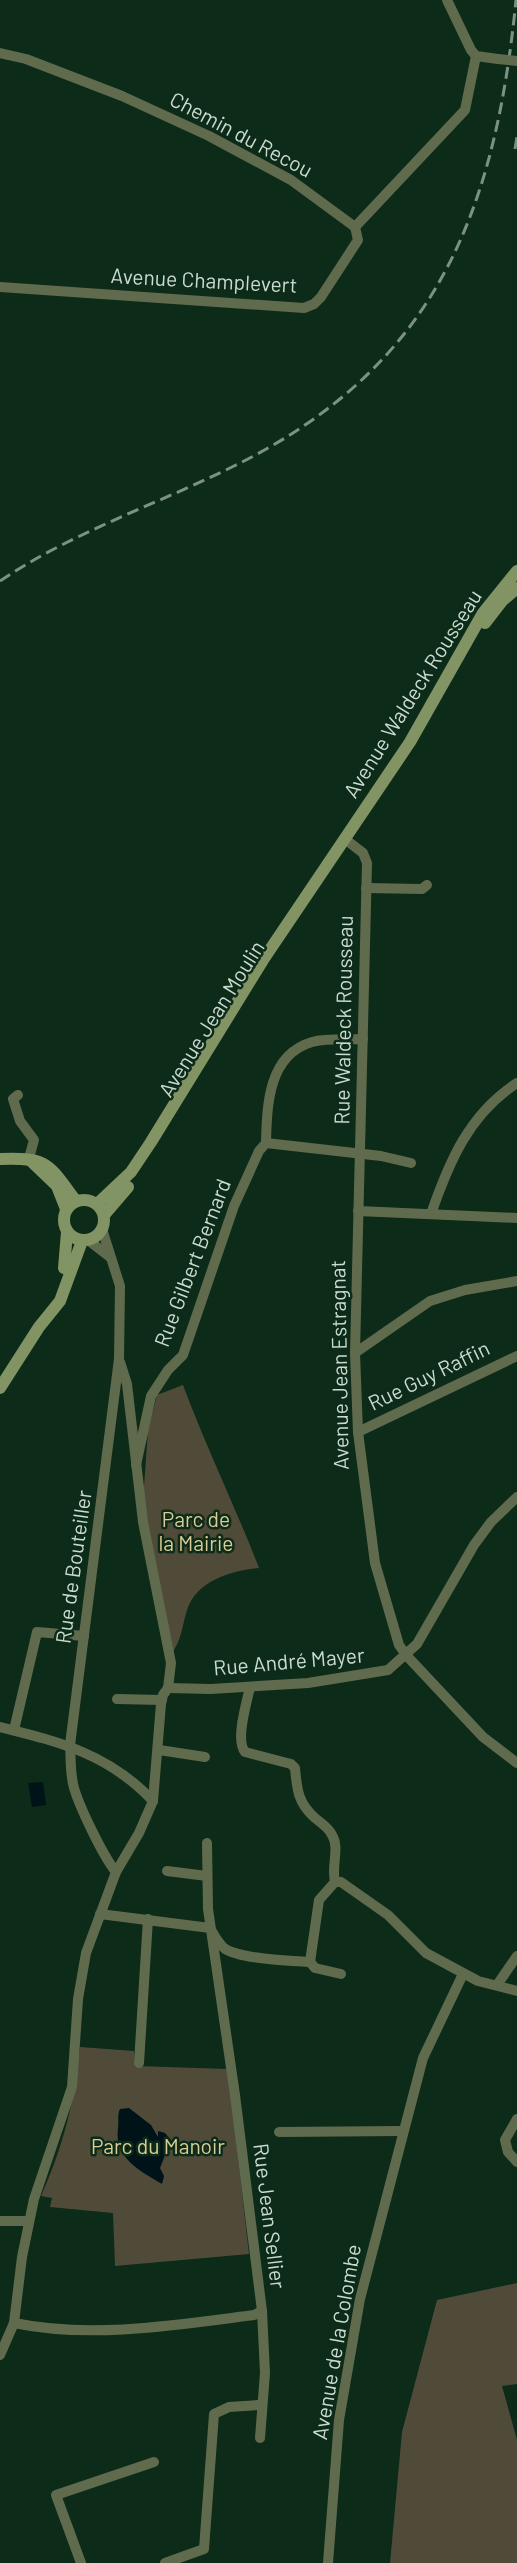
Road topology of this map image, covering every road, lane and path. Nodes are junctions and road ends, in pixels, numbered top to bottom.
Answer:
1 (447, 0) edge
2 (0, 53) edge
3 (477, 56) junction
4 (517, 62) edge
5 (356, 227) junction
6 (0, 287) edge
7 (517, 571) edge
8 (517, 588) edge
9 (348, 841) junction
10 (427, 885) dead end
11 (366, 888) junction
12 (363, 1039) junction
13 (517, 1083) edge
14 (18, 1095) dead end
15 (266, 1143) junction
16 (361, 1153) junction
17 (29, 1158) junction
18 (0, 1159) edge
19 (411, 1163) dead end
20 (76, 1201) junction
21 (97, 1204) junction
22 (66, 1209) junction
23 (358, 1211) junction
24 (430, 1214) junction
25 (104, 1215) junction
26 (517, 1218) edge
27 (102, 1229) junction
28 (67, 1232) junction
29 (85, 1241) junction
30 (111, 1257) junction
31 (517, 1281) edge
32 (39, 1327) junction
33 (355, 1353) junction
34 (517, 1356) edge
35 (119, 1359) junction
36 (0, 1388) edge
37 (358, 1432) junction
38 (136, 1465) junction
39 (517, 1497) edge
40 (84, 1636) junction
41 (406, 1655) junction
42 (250, 1687) junction
43 (168, 1688) junction
44 (117, 1699) dead end
45 (162, 1700) junction
46 (0, 1726) edge
47 (14, 1730) junction
48 (70, 1745) junction
49 (159, 1750) junction
50 (205, 1757) dead end
51 (517, 1763) edge
52 (153, 1801) junction
53 (207, 1843) dead end
54 (167, 1870) dead end
55 (116, 1872) junction
56 (207, 1876) junction
57 (334, 1882) junction
58 (100, 1914) junction
59 (148, 1919) junction
60 (210, 1928) junction
61 (517, 1956) edge
62 (310, 1962) junction
63 (341, 1974) dead end
64 (462, 1974) junction
65 (497, 1985) junction
66 (517, 1991) edge
67 (139, 2062) dead end
68 (517, 2119) edge
69 (402, 2131) junction
70 (279, 2132) dead end
71 (517, 2162) edge
72 (0, 2221) edge
73 (28, 2221) junction
74 (262, 2310) junction
75 (14, 2323) junction
76 (0, 2355) edge
77 (258, 2405) dead end
78 (260, 2438) dead end
79 (154, 2462) dead end
80 (81, 2563) edge
81 (165, 2563) edge
82 (327, 2563) edge

1 - 3 street
2 - 5 street, Chemin du Recou
3 - 4 street, bridge
3 - 5 street
5 - 6 street, Avenue Champlevert
7 - 9 main road, Avenue Waldeck Rousseau
8 - 9 main road, Avenue Waldeck Rousseau
9 - 11 street, Rue Waldeck Rousseau
9 - 21 main road, Avenue Jean Moulin
9 - 25 main road, Avenue Jean Moulin
10 - 11 street
11 - 12 street, Rue Waldeck Rousseau
12 - 15 street, Rue Gilbert Bernard
12 - 16 street, Rue Waldeck Rousseau
13 - 24 street
14 - 17 street
15 - 16 street
15 - 38 street, Rue Gilbert Bernard
16 - 19 street
16 - 23 street, Rue Waldeck Rousseau
17 - 18 main road
17 - 20 main road
17 - 22 main road
20 - 21 main road
20 - 22 main road
21 - 25 main road
22 - 28 main road
23 - 24 street
23 - 33 street, Avenue Jean Estragnat
24 - 26 street
25 - 27 main road
27 - 29 main road
27 - 30 street, Rue de Bouteiller
28 - 29 main road
28 - 32 main road
29 - 30 street
29 - 32 main road
30 - 35 street, Rue de Bouteiller
31 - 33 street
32 - 36 main road
33 - 37 street, Avenue Jean Estragnat
34 - 37 street, Rue Guy Raffin
35 - 38 street
35 - 40 street, Rue de Bouteiller
37 - 41 street, Avenue Jean Estragnat
38 - 43 street
39 - 41 street, Rue André Mayer
40 - 47 street
40 - 48 street, Rue de Bouteiller
41 - 42 street, Rue André Mayer
41 - 51 street, Avenue Jean Estragnat
42 - 43 street, Rue André Mayer
42 - 57 street
43 - 45 street
44 - 45 street
45 - 49 street
46 - 47 street
47 - 48 street
48 - 52 street
48 - 55 street, Rue de Bouteiller
49 - 50 street
49 - 52 street
52 - 55 street
53 - 56 street, Rue Jean Sellier
54 - 56 street
55 - 58 street
56 - 60 street, Rue Jean Sellier
57 - 62 street
57 - 64 street
58 - 59 street
58 - 73 street
59 - 60 street
59 - 67 street
60 - 62 street
60 - 74 street, Rue Jean Sellier
61 - 65 street
62 - 63 street
64 - 65 street
64 - 69 street, Avenue de la Colombe
65 - 66 street
68 - 71 street
69 - 70 street
69 - 82 street, Avenue de la Colombe
72 - 73 street
73 - 75 street
74 - 75 street, Rue Jean Sellier
74 - 78 street
75 - 76 street
77 - 81 street
79 - 80 street

